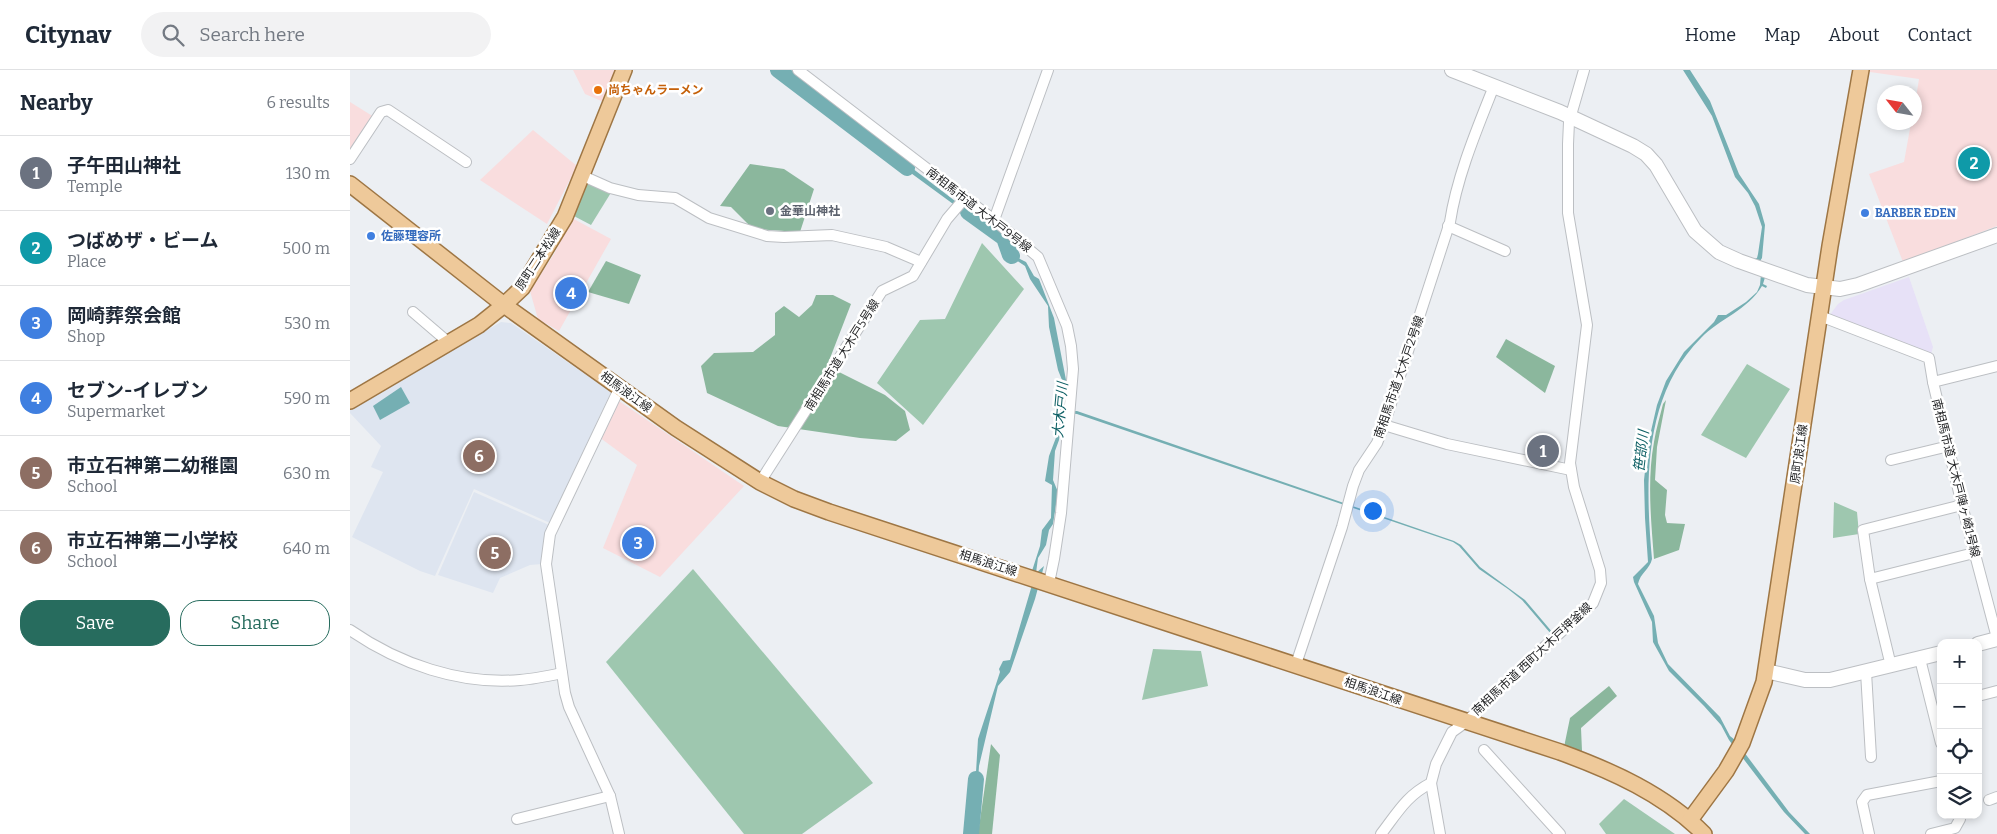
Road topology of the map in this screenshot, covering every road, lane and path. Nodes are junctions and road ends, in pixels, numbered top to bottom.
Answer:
1 (624, 70) edge
2 (798, 70) edge
3 (1048, 70) edge
4 (1452, 70) edge
5 (1584, 70) edge
6 (1861, 70) edge
7 (1494, 86) junction
8 (1570, 117) junction
9 (350, 159) edge
10 (466, 162) dead end
11 (583, 176) junction
12 (350, 184) edge
13 (965, 198) junction
14 (994, 220) junction
15 (1448, 226) junction
16 (1996, 238) edge
17 (1505, 251) dead end
18 (921, 262) junction
19 (1824, 288) junction
20 (504, 305) junction
21 (413, 312) dead end
22 (1820, 316) junction
23 (448, 342) junction
24 (1997, 366) edge
25 (1933, 382) junction
26 (620, 387) junction
27 (350, 401) edge
28 (1384, 425) junction
29 (1949, 446) junction
30 (1891, 460) dead end
31 (1571, 470) junction
32 (760, 482) junction
33 (1962, 505) junction
34 (1974, 553) junction
35 (1870, 579) junction
36 (1046, 582) junction
37 (350, 630) edge
38 (1997, 638) edge
39 (1982, 643) edge
40 (1937, 654) edge
41 (1920, 659) junction
42 (1296, 664) junction
43 (1891, 666) junction
44 (1766, 671) junction
45 (1866, 672) junction
46 (562, 673) junction
47 (1997, 691) edge
48 (1982, 695) edge
49 (1466, 722) junction
50 (1937, 729) edge
51 (1484, 750) dead end
52 (1870, 756) dead end
53 (1937, 782) edge
54 (1431, 783) junction
55 (610, 796) junction
56 (517, 819) dead end
57 (1960, 819) edge
58 (1690, 820) junction
59 (620, 834) edge
60 (1381, 834) edge
61 (1440, 834) edge
62 (1560, 834) edge
63 (1704, 834) edge
64 (1869, 834) edge
65 (1931, 834) edge

1 - 11 main road, 原町二本松線
2 - 13 street, 南相馬市道 大木戸9号線
3 - 14 street
4 - 7 street
5 - 8 street, 南相馬市道 西町大木戸押釜線
6 - 19 main road, 原町浪江線
7 - 8 street
7 - 15 street, 南相馬市道 大木戸2号線
8 - 19 street
8 - 31 street, 南相馬市道 西町大木戸押釜線
9 - 10 street
11 - 18 street
11 - 20 main road, 原町二本松線
12 - 20 main road, 相馬浪江線
13 - 14 street, 南相馬市道 大木戸9号線
13 - 18 street, 南相馬市道 大木戸5号線
14 - 36 street, 南相馬市道 大木戸9号線
15 - 17 street
15 - 28 street, 南相馬市道 大木戸2号線
16 - 19 street
18 - 32 street, 南相馬市道 大木戸5号線
19 - 22 main road, 原町浪江線
20 - 23 main road, 原町二本松線
20 - 26 main road, 相馬浪江線
21 - 23 street
22 - 25 street
22 - 44 main road, 原町浪江線
23 - 27 main road, 原町二本松線
24 - 25 street, 南相馬市道 大木戸陣ヶ崎1号線
25 - 29 street, 南相馬市道 大木戸陣ヶ崎1号線
26 - 32 main road, 相馬浪江線
26 - 46 street
28 - 31 street
28 - 42 street, 南相馬市道 大木戸2号線
29 - 30 street
29 - 33 street, 南相馬市道 大木戸陣ヶ崎1号線
31 - 49 street, 南相馬市道 西町大木戸押釜線
32 - 36 main road, 相馬浪江線
33 - 34 street, 南相馬市道 大木戸陣ヶ崎1号線
33 - 35 street
34 - 35 street
34 - 38 street, 南相馬市道 大木戸陣ヶ崎1号線
35 - 43 street
36 - 42 main road, 相馬浪江線
37 - 46 street
38 - 39 street
40 - 41 street
41 - 43 street
41 - 50 street
42 - 49 main road, 相馬浪江線
43 - 45 street
44 - 45 street
44 - 58 main road, 原町浪江線
45 - 52 street
46 - 55 street
47 - 48 street
49 - 54 street, 南相馬市道 西町大木戸押釜線
49 - 58 main road, 相馬浪江線
51 - 62 street
53 - 64 street
54 - 60 street
54 - 61 street
55 - 56 street
55 - 59 street
57 - 65 street
58 - 63 main road, 相馬浪江線

